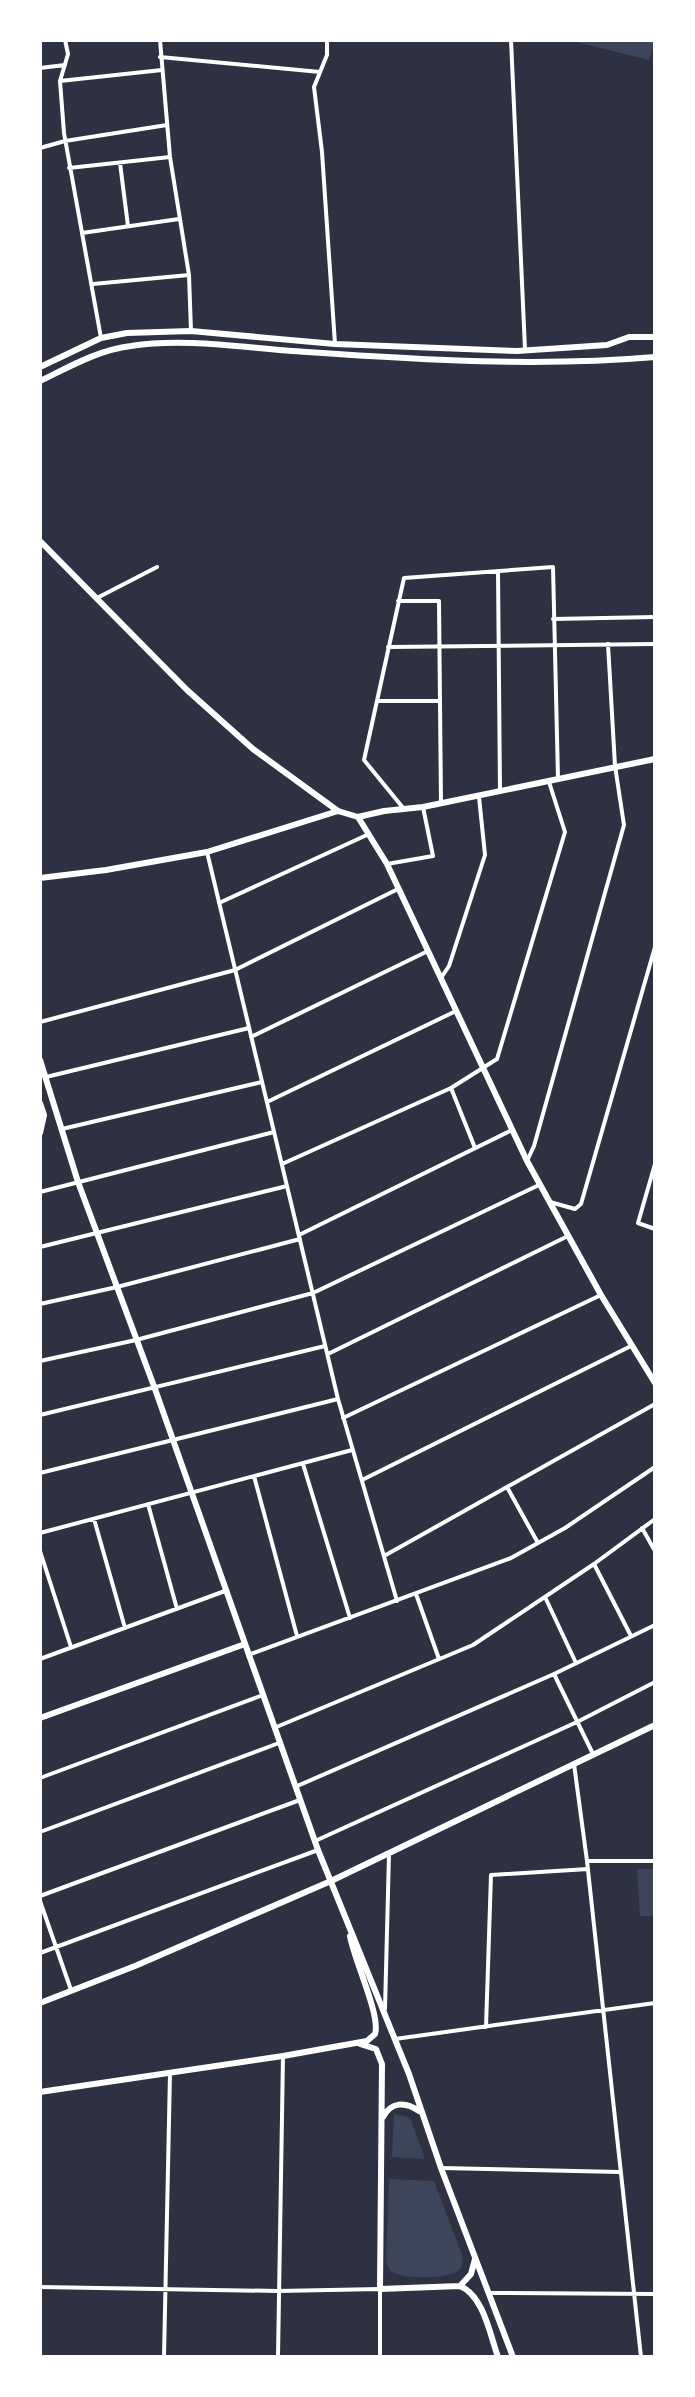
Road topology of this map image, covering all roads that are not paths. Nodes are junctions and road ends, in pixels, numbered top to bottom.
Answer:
1 (65, 40) edge
2 (160, 40) edge
3 (327, 40) edge
4 (511, 40) edge
5 (160, 57) junction
6 (65, 65) junction
7 (40, 68) edge
8 (162, 70) junction
9 (320, 72) junction
10 (60, 81) junction
11 (168, 125) junction
12 (65, 141) junction
13 (40, 148) edge
14 (170, 157) junction
15 (120, 163) junction
16 (69, 168) junction
17 (179, 219) junction
18 (128, 226) junction
19 (82, 233) junction
20 (189, 275) junction
21 (93, 284) junction
22 (191, 331) junction
23 (655, 337) edge
24 (101, 338) junction
25 (335, 344) junction
26 (525, 350) junction
27 (655, 357) edge
28 (40, 361) edge
29 (40, 367) edge
30 (40, 381) edge
31 (40, 541) edge
32 (157, 567) dead end
33 (498, 571) junction
34 (95, 599) junction
35 (398, 601) junction
36 (655, 617) edge
37 (553, 619) junction
38 (553, 644) junction
39 (608, 644) junction
40 (655, 644) edge
41 (497, 646) junction
42 (388, 647) junction
43 (440, 647) junction
44 (377, 701) junction
45 (440, 701) junction
46 (655, 759) edge
47 (615, 766) junction
48 (558, 778) junction
49 (549, 780) junction
50 (500, 792) junction
51 (479, 797) junction
52 (441, 804) junction
53 (423, 807) junction
54 (404, 809) junction
55 (338, 811) junction
56 (358, 817) junction
57 (369, 834) junction
58 (207, 852) junction
59 (387, 864) junction
60 (40, 878) edge
61 (398, 889) junction
62 (219, 903) junction
63 (655, 947) edge
64 (428, 951) junction
65 (235, 970) junction
66 (441, 978) junction
67 (457, 1011) junction
68 (40, 1022) edge
69 (249, 1028) junction
70 (251, 1037) junction
71 (40, 1060) edge
72 (484, 1069) junction
73 (46, 1077) junction
74 (262, 1082) junction
75 (451, 1088) junction
76 (267, 1102) junction
77 (40, 1103) edge
78 (62, 1129) junction
79 (513, 1130) junction
80 (274, 1132) junction
81 (40, 1133) edge
82 (475, 1148) junction
83 (527, 1161) junction
84 (282, 1164) junction
85 (655, 1164) edge
86 (78, 1182) junction
87 (539, 1185) junction
88 (287, 1186) junction
89 (40, 1192) edge
90 (550, 1202) junction
91 (655, 1229) edge
92 (97, 1233) junction
93 (568, 1236) junction
94 (299, 1237) junction
95 (40, 1247) edge
96 (117, 1287) junction
97 (313, 1293) junction
98 (601, 1295) junction
99 (40, 1304) edge
100 (136, 1340) junction
101 (326, 1346) junction
102 (631, 1346) junction
103 (328, 1354) junction
104 (40, 1361) edge
105 (654, 1380) edge
106 (155, 1389) junction
107 (338, 1399) junction
108 (655, 1404) edge
109 (40, 1415) edge
110 (343, 1418) junction
111 (173, 1441) junction
112 (352, 1450) junction
113 (303, 1464) junction
114 (655, 1467) edge
115 (40, 1473) edge
116 (254, 1476) junction
117 (362, 1480) junction
118 (507, 1487) junction
119 (190, 1492) junction
120 (148, 1504) junction
121 (94, 1519) junction
122 (655, 1519) edge
123 (642, 1528) junction
124 (40, 1533) edge
125 (538, 1543) junction
126 (40, 1551) edge
127 (655, 1551) edge
128 (384, 1556) junction
129 (594, 1564) junction
130 (225, 1591) junction
131 (416, 1594) junction
132 (545, 1597) junction
133 (397, 1601) junction
134 (177, 1609) junction
135 (350, 1618) junction
136 (655, 1625) edge
137 (125, 1628) junction
138 (631, 1636) junction
139 (298, 1637) junction
140 (245, 1644) junction
141 (72, 1648) junction
142 (248, 1655) junction
143 (40, 1659) edge
144 (439, 1659) junction
145 (576, 1663) junction
146 (554, 1674) junction
147 (655, 1682) edge
148 (263, 1695) junction
149 (40, 1718) edge
150 (577, 1722) junction
151 (655, 1725) edge
152 (274, 1728) junction
153 (279, 1743) junction
154 (593, 1754) junction
155 (574, 1763) junction
156 (40, 1778) edge
157 (295, 1787) junction
158 (300, 1800) junction
159 (40, 1832) edge
160 (315, 1841) junction
161 (318, 1850) junction
162 (389, 1852) junction
163 (587, 1861) junction
164 (655, 1861) edge
165 (588, 1869) junction
166 (331, 1881) junction
167 (40, 1899) edge
168 (347, 1923) junction
169 (55, 1947) junction
170 (40, 1953) edge
171 (71, 1991) junction
172 (40, 2003) edge
173 (655, 2003) edge
174 (602, 2010) junction
175 (384, 2011) junction
176 (486, 2027) junction
177 (395, 2039) junction
178 (356, 2044) junction
179 (283, 2056) junction
180 (170, 2073) junction
181 (40, 2092) edge
182 (422, 2113) junction
183 (382, 2119) junction
184 (441, 2168) junction
185 (620, 2172) junction
186 (476, 2256) junction
187 (460, 2286) junction
188 (40, 2287) edge
189 (164, 2289) junction
190 (380, 2289) junction
191 (278, 2291) junction
192 (490, 2293) junction
193 (634, 2294) junction
194 (655, 2294) edge
195 (164, 2357) edge
196 (278, 2357) edge
197 (380, 2357) edge
198 (498, 2357) edge
199 (513, 2357) edge
200 (641, 2357) edge

1 - 6 street
2 - 5 street
3 - 9 street
4 - 26 street
5 - 8 street
5 - 9 street
6 - 7 street
6 - 10 street
8 - 10 street
8 - 11 street
9 - 25 street
10 - 12 street
11 - 12 street
11 - 14 street
12 - 13 street
12 - 16 street
14 - 15 street
14 - 17 street
15 - 16 street
15 - 18 street
16 - 19 street
17 - 18 street
17 - 20 street
18 - 19 street
19 - 21 street
20 - 21 street
20 - 22 street
21 - 24 street
22 - 24 main road
22 - 25 main road
23 - 26 main road
24 - 29 main road
25 - 26 main road
27 - 30 main road
28 - 29 street
31 - 34 main road
32 - 34 street
33 - 35 street
33 - 37 street
33 - 41 street
34 - 55 main road
35 - 42 street
35 - 43 street
36 - 37 street
37 - 38 street
38 - 39 street
38 - 41 street
38 - 48 street
39 - 40 street
39 - 47 street
41 - 43 street
41 - 50 street
42 - 43 street
42 - 44 street
43 - 45 street
44 - 45 street
44 - 54 street
45 - 52 street
46 - 47 main road
47 - 48 main road
47 - 83 street
48 - 49 main road
49 - 50 main road
49 - 72 street
50 - 51 main road
51 - 52 main road
51 - 66 street
52 - 53 main road
53 - 54 main road
53 - 59 street
54 - 56 main road
55 - 56 main road
55 - 58 main road
56 - 57 main road
57 - 59 main road
57 - 62 street
58 - 60 main road
58 - 62 street
59 - 61 main road
61 - 64 main road
61 - 65 street
62 - 65 street
63 - 90 street
64 - 66 main road
64 - 70 street
65 - 68 street
65 - 69 street
66 - 67 main road
67 - 72 main road
67 - 76 street
69 - 70 street
69 - 73 street
70 - 74 street
71 - 73 main road
72 - 75 street
72 - 79 main road
73 - 78 main road
74 - 76 street
74 - 78 street
75 - 82 street
75 - 84 street
76 - 80 street
77 - 81 main road
78 - 86 main road
79 - 82 street
79 - 83 main road
80 - 84 street
80 - 86 street
82 - 94 street
83 - 87 main road
84 - 88 street
85 - 91 street
86 - 89 street
86 - 92 main road
87 - 90 main road
87 - 97 street
88 - 92 street
88 - 94 street
90 - 93 main road
92 - 95 street
92 - 96 main road
93 - 98 main road
93 - 103 street
94 - 96 street
94 - 97 street
96 - 99 street
96 - 100 main road
97 - 100 street
97 - 101 street
98 - 102 main road
98 - 110 street
100 - 104 street
100 - 106 main road
101 - 103 street
101 - 106 street
102 - 105 main road
102 - 117 street
103 - 107 street
106 - 109 street
106 - 111 main road
107 - 110 street
107 - 111 street
108 - 118 street
110 - 112 street
111 - 115 street
111 - 119 main road
112 - 113 street
112 - 117 street
113 - 116 street
113 - 135 street
114 - 125 street
116 - 119 street
116 - 139 street
117 - 128 street
118 - 125 street
118 - 128 street
119 - 120 street
119 - 130 main road
120 - 121 street
120 - 134 street
121 - 124 street
121 - 137 street
122 - 123 street
123 - 127 street
123 - 129 street
125 - 131 street
126 - 141 street
128 - 133 street
129 - 132 street
129 - 138 street
130 - 134 street
130 - 140 main road
131 - 133 street
131 - 144 street
132 - 144 street
132 - 145 street
133 - 135 street
134 - 137 street
135 - 139 street
136 - 138 street
137 - 141 street
138 - 145 street
139 - 142 street
140 - 142 main road
140 - 149 main road
141 - 143 street
142 - 148 main road
144 - 152 street
145 - 146 street
146 - 150 street
146 - 157 street
147 - 150 street
148 - 152 main road
148 - 156 street
150 - 154 street
150 - 160 street
151 - 154 main road
152 - 153 main road
153 - 157 main road
153 - 159 street
154 - 155 main road
155 - 162 main road
155 - 163 street
157 - 158 main road
158 - 160 main road
158 - 167 street
160 - 161 main road
161 - 166 main road
161 - 169 street
162 - 166 main road
162 - 175 street
163 - 164 street
163 - 165 street
165 - 174 street
165 - 176 street
166 - 168 main road
166 - 171 main road
167 - 169 street
168 - 175 main road
168 - 178 main road
169 - 170 street
169 - 171 street
171 - 172 main road
173 - 174 street
174 - 176 street
174 - 185 street
175 - 177 main road
176 - 177 street
177 - 182 main road
178 - 179 main road
178 - 183 main road
179 - 180 main road
179 - 191 street
180 - 181 main road
180 - 189 street
182 - 183 main road
182 - 184 main road
183 - 190 main road
184 - 185 street
184 - 186 main road
185 - 193 street
186 - 187 main road
186 - 192 main road
187 - 190 main road
187 - 198 main road
188 - 189 street
189 - 191 street
189 - 195 street
190 - 191 street
190 - 197 street
191 - 196 street
192 - 193 street
192 - 199 main road
193 - 194 street
193 - 200 street

